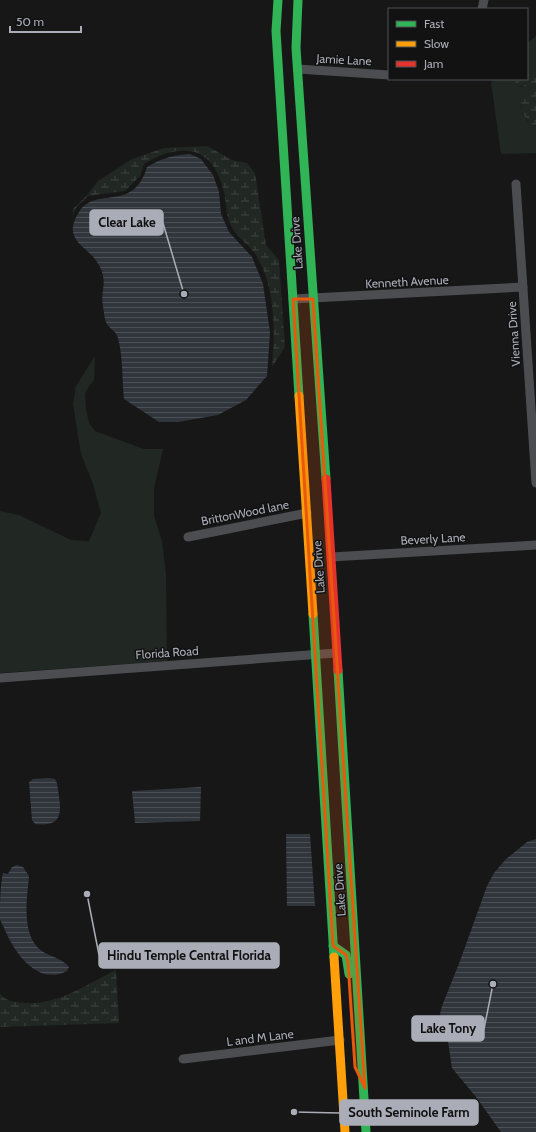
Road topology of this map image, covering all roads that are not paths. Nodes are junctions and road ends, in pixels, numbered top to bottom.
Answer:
1 (278, 0) edge
2 (298, 0) edge
3 (298, 70) junction
4 (388, 75) edge
5 (516, 184) dead end
6 (523, 287) junction
7 (294, 299) junction
8 (313, 299) junction
9 (536, 483) edge
10 (307, 513) junction
11 (188, 537) dead end
12 (536, 545) edge
13 (331, 557) junction
14 (336, 653) junction
15 (314, 654) junction
16 (0, 678) edge
17 (341, 880) junction
18 (333, 946) junction
19 (340, 1040) junction
20 (183, 1059) dead end
21 (365, 1088) junction
22 (345, 1132) edge
23 (366, 1132) edge

1 - 7 main road, Lake Drive
2 - 3 main road, Lake Drive
3 - 4 street, Jamie Lane
3 - 8 main road, Lake Drive
5 - 6 street, Vienna Drive
6 - 8 street, Kenneth Avenue
6 - 9 street, Vienna Drive
7 - 8 street, Kenneth Avenue
7 - 10 main road, Lake Drive
8 - 13 main road, Lake Drive
10 - 11 street, BrittonWood lane
10 - 15 main road, Lake Drive
12 - 13 street, Beverly Lane
13 - 14 main road, Lake Drive
14 - 15 street, Florida Road
14 - 17 main road, Lake Drive
15 - 16 street, Florida Road
15 - 17 main road, Lake Drive
17 - 18 main road, Lake Drive
17 - 21 main road, Lake Drive
18 - 19 main road, Lake Drive
18 - 21 main road
19 - 20 street, L and M Lane
19 - 22 main road, Lake Drive
21 - 23 main road, Lake Drive

